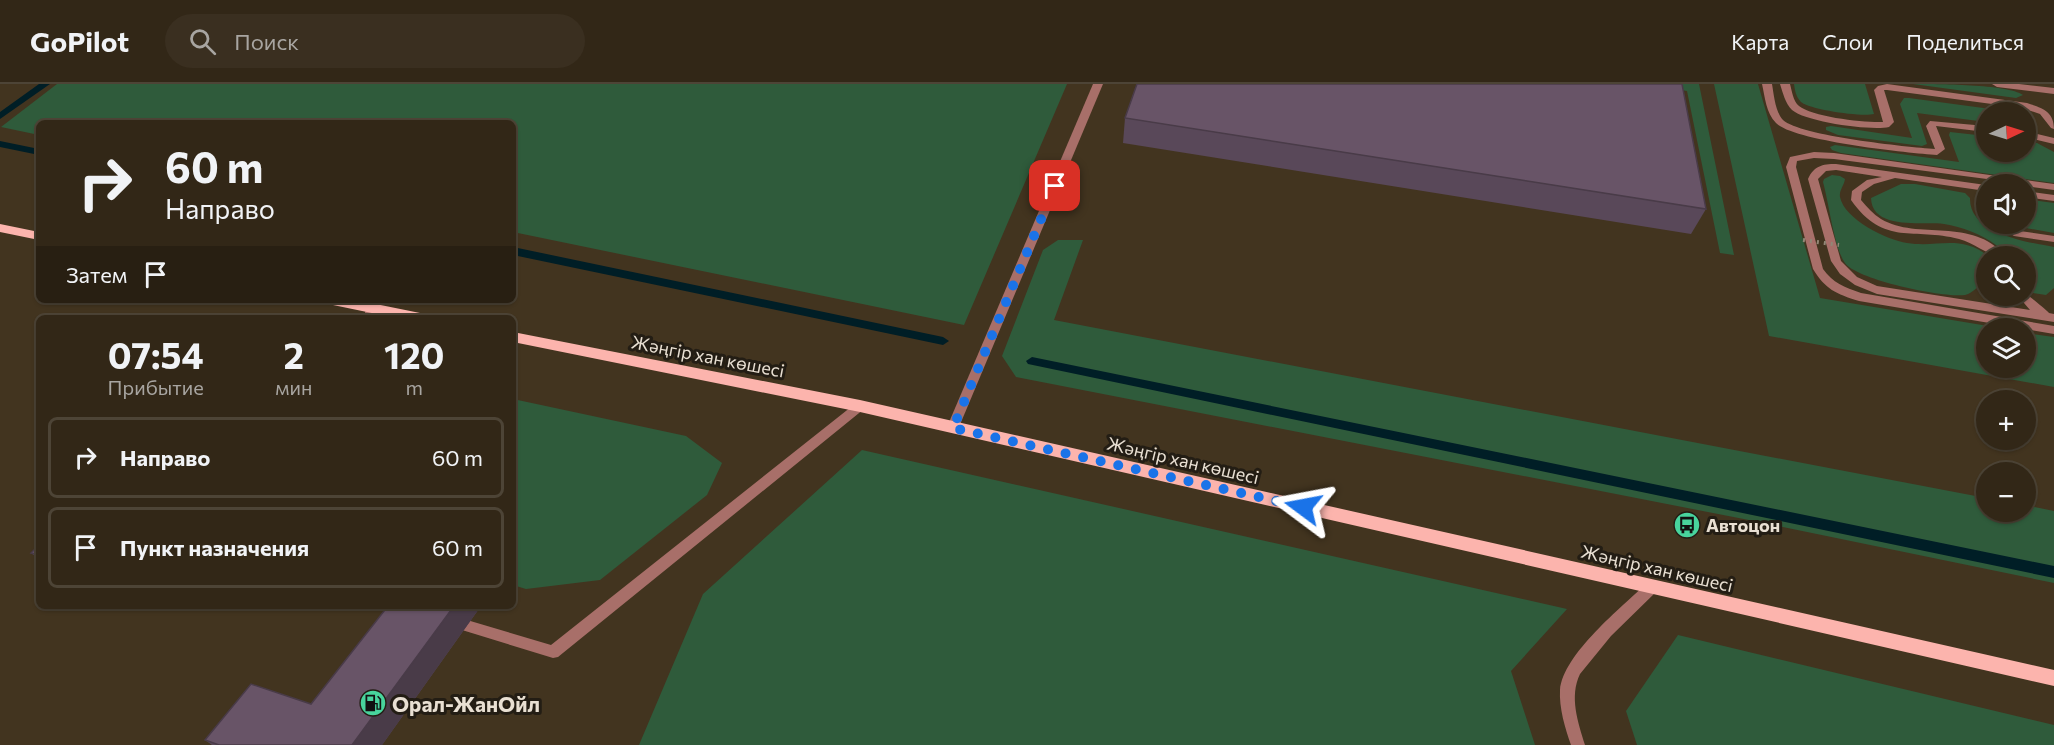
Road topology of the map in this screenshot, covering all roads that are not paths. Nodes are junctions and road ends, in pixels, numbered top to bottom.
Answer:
1 (1098, 84) edge
2 (1767, 84) edge
3 (1785, 84) edge
4 (1997, 84) edge
5 (2054, 91) edge
6 (2054, 126) edge
7 (1976, 128) edge
8 (2036, 137) edge
9 (2054, 141) edge
10 (1912, 177) junction
11 (1976, 187) edge
12 (2054, 187) edge
13 (2036, 196) edge
14 (2054, 198) edge
15 (0, 228) edge
16 (2018, 234) edge
17 (36, 235) edge
18 (2054, 239) edge
19 (1985, 246) edge
20 (342, 303) edge
21 (2032, 306) edge
22 (371, 313) edge
23 (391, 315) edge
24 (2054, 317) edge
25 (2054, 330) edge
26 (516, 338) edge
27 (860, 406) junction
28 (953, 428) junction
29 (1652, 586) junction
30 (467, 626) dead end
31 (2054, 678) edge
32 (1578, 745) edge

1 - 28 street
2 - 7 street
3 - 6 street
4 - 5 street
8 - 9 street
10 - 11 street
10 - 19 street
10 - 24 street
12 - 25 street
13 - 14 street
15 - 17 main road
16 - 18 street
20 - 22 main road
21 - 24 street
22 - 23 main road
26 - 27 main road, Жәңгір хан көшесі
27 - 28 main road, Жәңгір хан көшесі
27 - 30 street
28 - 29 main road, Жәңгір хан көшесі
29 - 31 main road, Жәңгір хан көшесі
29 - 32 street

